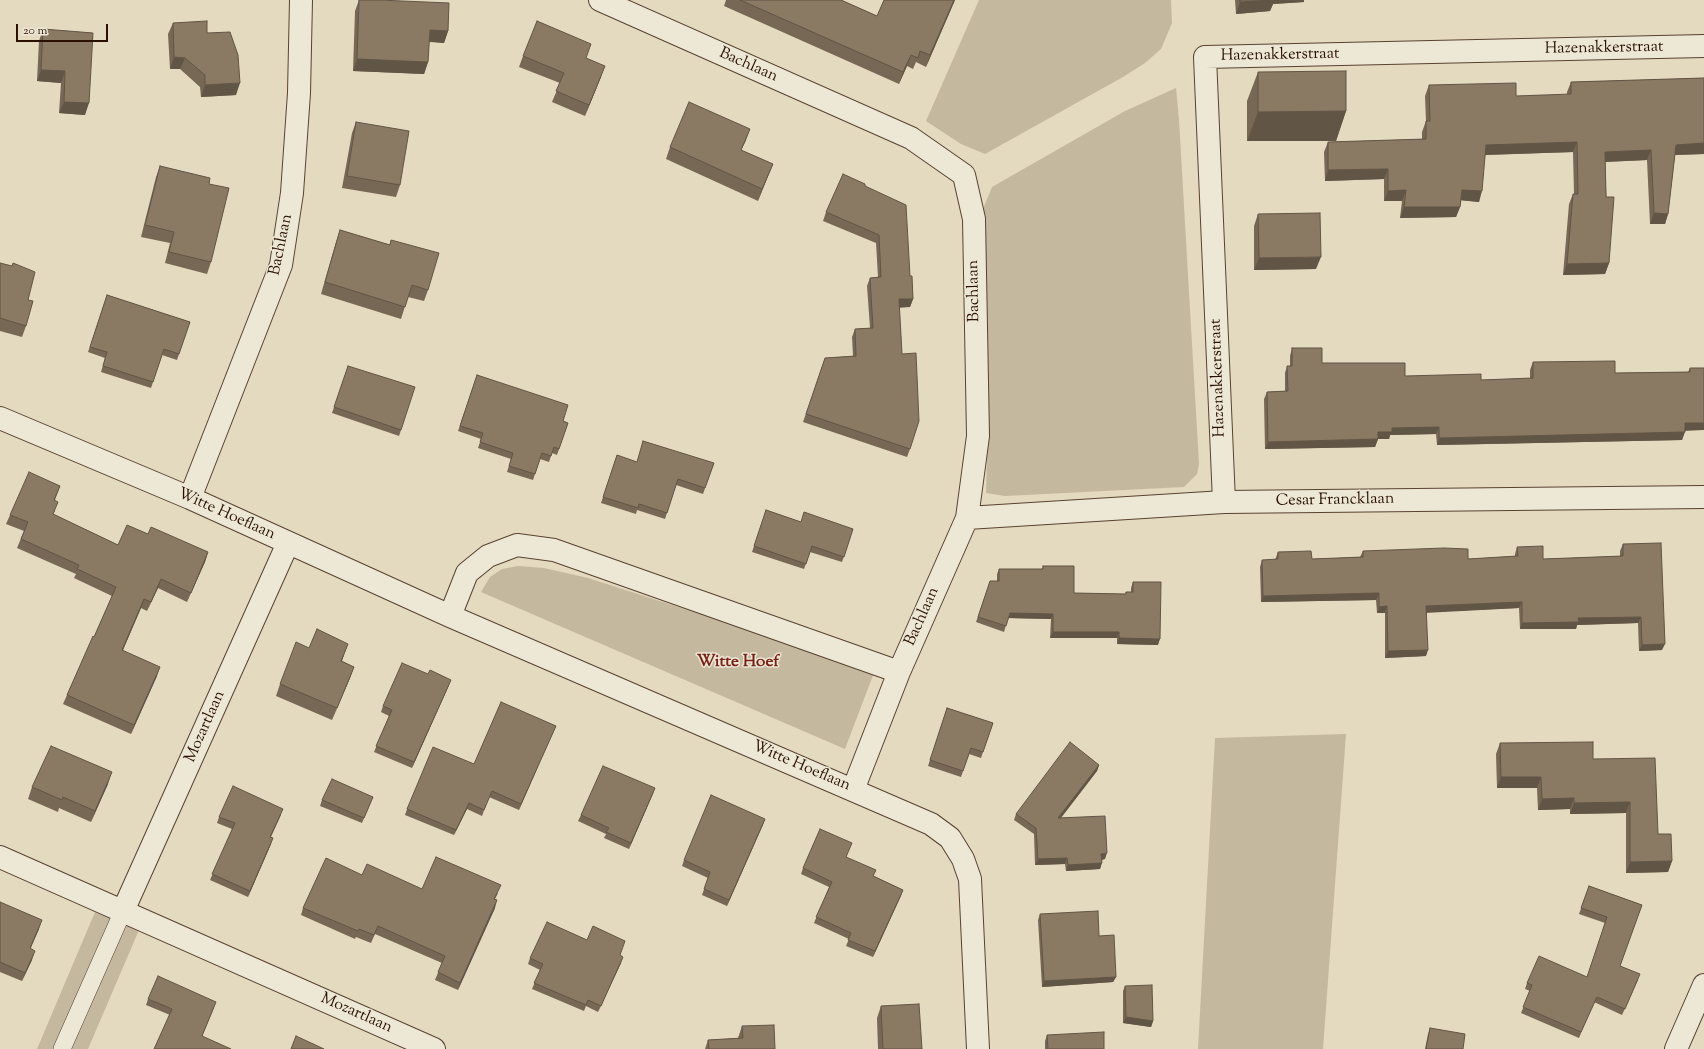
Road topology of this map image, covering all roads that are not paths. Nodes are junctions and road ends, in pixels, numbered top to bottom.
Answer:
1 (301, 0) edge
2 (600, 0) edge
3 (1704, 46) edge
4 (0, 418) edge
5 (1704, 497) edge
6 (190, 498) junction
7 (1224, 502) junction
8 (966, 518) junction
9 (288, 542) junction
10 (450, 616) junction
11 (899, 672) junction
12 (853, 790) junction
13 (0, 857) edge
14 (123, 911) junction
15 (1704, 984) edge
16 (62, 1049) edge
17 (434, 1049) edge
18 (978, 1049) edge
19 (1676, 1049) edge

1 - 6 street, Bachlaan
2 - 8 street, Bachlaan
3 - 7 street, Hazenakkerstraat
4 - 6 street, Witte Hoeflaan
5 - 7 street, Cesar Francklaan
6 - 9 street, Witte Hoeflaan
7 - 8 street, Cesar Francklaan
8 - 11 street, Bachlaan
9 - 10 street, Witte Hoeflaan
9 - 14 street, Mozartlaan
10 - 11 street
10 - 12 street, Witte Hoeflaan
11 - 12 street, Bachlaan
12 - 18 street, Witte Hoeflaan
13 - 14 street, Mozartlaan
14 - 16 lane
14 - 17 street, Mozartlaan
15 - 19 street

